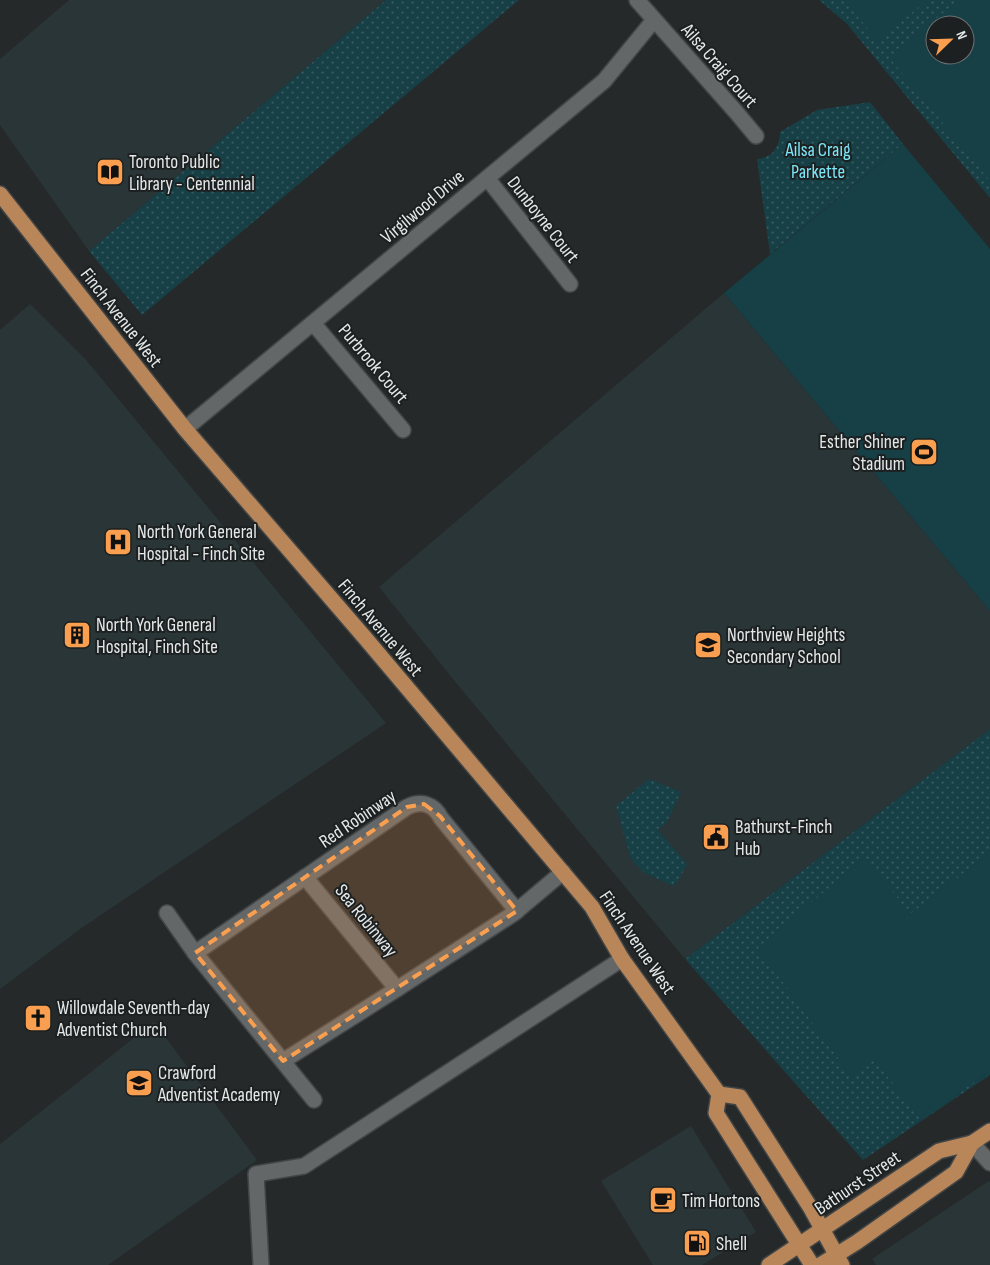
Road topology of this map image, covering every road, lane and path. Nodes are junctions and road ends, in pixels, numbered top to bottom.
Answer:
1 (637, 0) edge
2 (654, 20) junction
3 (756, 136) dead end
4 (486, 178) junction
5 (0, 194) edge
6 (570, 284) dead end
7 (314, 323) junction
8 (185, 429) junction
9 (403, 430) dead end
10 (563, 872) junction
11 (306, 877) junction
12 (517, 911) junction
13 (167, 913) dead end
14 (196, 953) junction
15 (622, 958) junction
16 (398, 989) junction
17 (283, 1061) junction
18 (719, 1094) junction
19 (314, 1100) dead end
20 (990, 1131) edge
21 (972, 1143) junction
22 (990, 1163) edge
23 (822, 1229) junction
24 (799, 1244) junction
25 (839, 1260) edge
26 (261, 1265) edge
27 (769, 1265) edge
28 (812, 1265) edge
29 (820, 1265) edge

1 - 2 street
2 - 3 street, Ailsa Craig Court
2 - 4 street, Virgilwood Drive
4 - 6 street, Dunboyne Court
4 - 7 street, Virgilwood Drive
5 - 8 main road, Finch Avenue West
7 - 8 street, Virgilwood Drive
7 - 9 street, Purbrook Court
8 - 10 main road, Finch Avenue West
10 - 12 street
10 - 15 main road, Finch Avenue West
11 - 12 street, Red Robinway
11 - 14 street, Red Robinway
11 - 16 street, Sea Robinway
12 - 16 street
13 - 14 street
14 - 17 street
15 - 18 main road, Finch Avenue West
15 - 26 street
16 - 17 street
17 - 19 street
18 - 23 main road
18 - 24 main road
20 - 21 main road, Bathurst Street
21 - 22 street
21 - 23 main road, Bathurst Street
21 - 25 main road, Bathurst Street
23 - 24 main road, Bathurst Street
23 - 25 main road
24 - 27 main road, Bathurst Street
24 - 28 main road
25 - 29 main road, Bathurst Street

